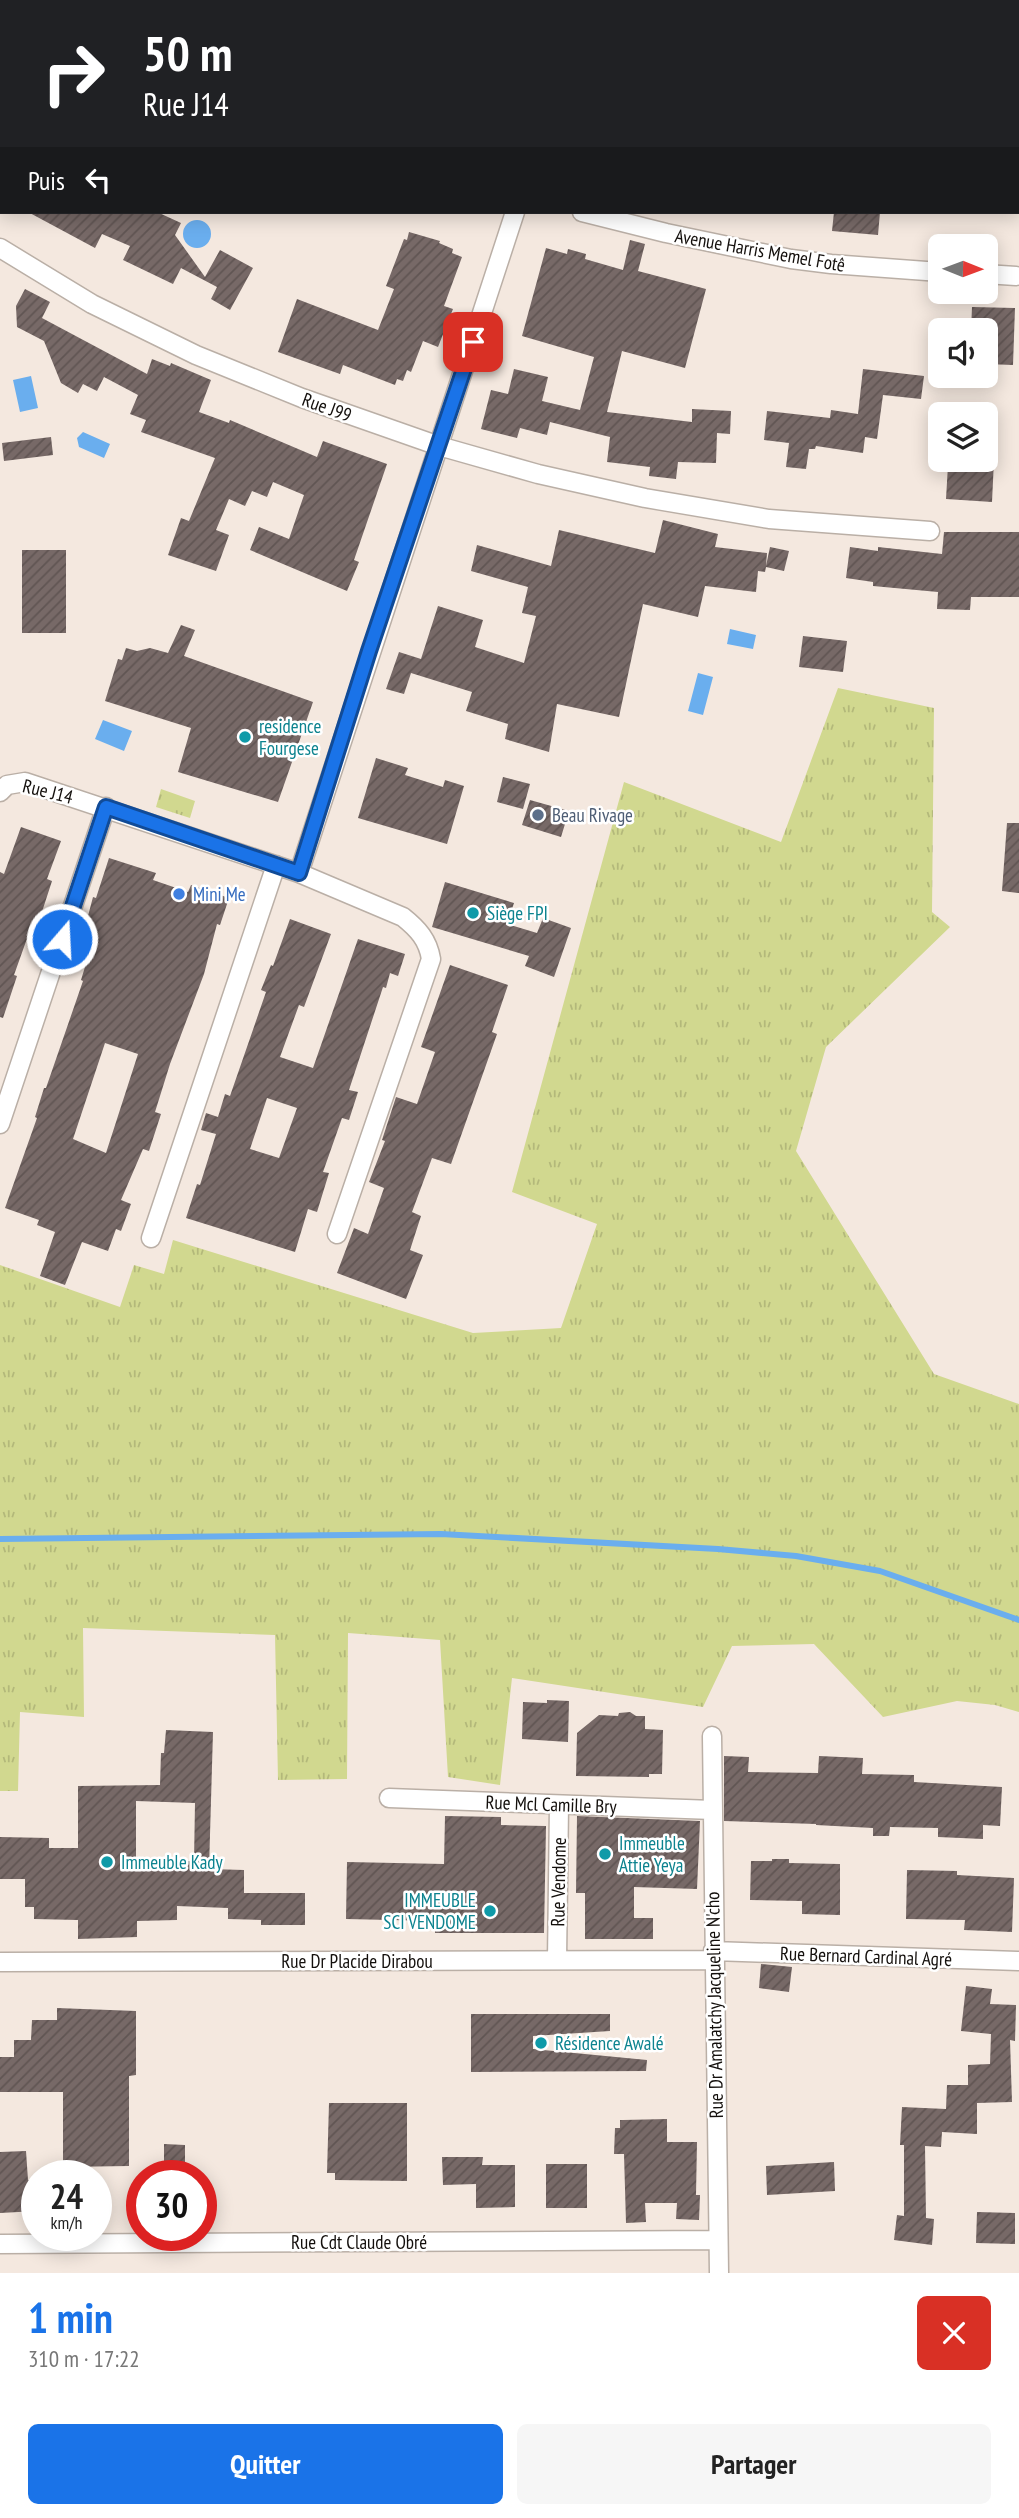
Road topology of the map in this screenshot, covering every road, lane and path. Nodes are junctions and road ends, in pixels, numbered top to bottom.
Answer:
1 (514, 214) edge
2 (590, 214) edge
3 (0, 248) edge
4 (928, 271) edge
5 (998, 275) edge
6 (1016, 276) dead end
7 (439, 446) junction
8 (929, 531) dead end
9 (4, 789) edge
10 (106, 807) junction
11 (276, 864) junction
12 (299, 873) junction
13 (0, 1124) edge
14 (337, 1234) dead end
15 (150, 1238) dead end
16 (712, 1736) dead end
17 (389, 1798) dead end
18 (559, 1805) junction
19 (713, 1811) junction
20 (713, 1956) junction
21 (557, 1960) junction
22 (1019, 1961) edge
23 (0, 1962) edge
24 (717, 2240) junction
25 (0, 2244) edge
26 (719, 2273) edge

1 - 7 street
2 - 4 street, Avenue Harris Memel Fotê
3 - 7 street, Rue J99
5 - 6 street
7 - 8 street, Rue J99
7 - 12 street
9 - 10 street, Rue J14
10 - 11 street, Rue J14
10 - 13 street
11 - 12 street, Rue J14
11 - 15 street
12 - 14 street, Rue J14
16 - 19 street, Rue Dr Amalatchy Jacqueline N'cho
17 - 18 street, Rue Mcl Camille Bry
18 - 19 street, Rue Mcl Camille Bry
18 - 21 street, Rue Vendome
19 - 20 street, Rue Dr Amalatchy Jacqueline N'cho
20 - 21 street, Rue Dr Placide Dirabou
20 - 22 street, Rue Bernard Cardinal Agré
20 - 24 street, Rue Dr Amalatchy Jacqueline N'cho
21 - 23 street, Rue Dr Placide Dirabou
24 - 25 street, Rue Cdt Claude Obré
24 - 26 street, Rue Dr Amalatchy Jacqueline N'cho

